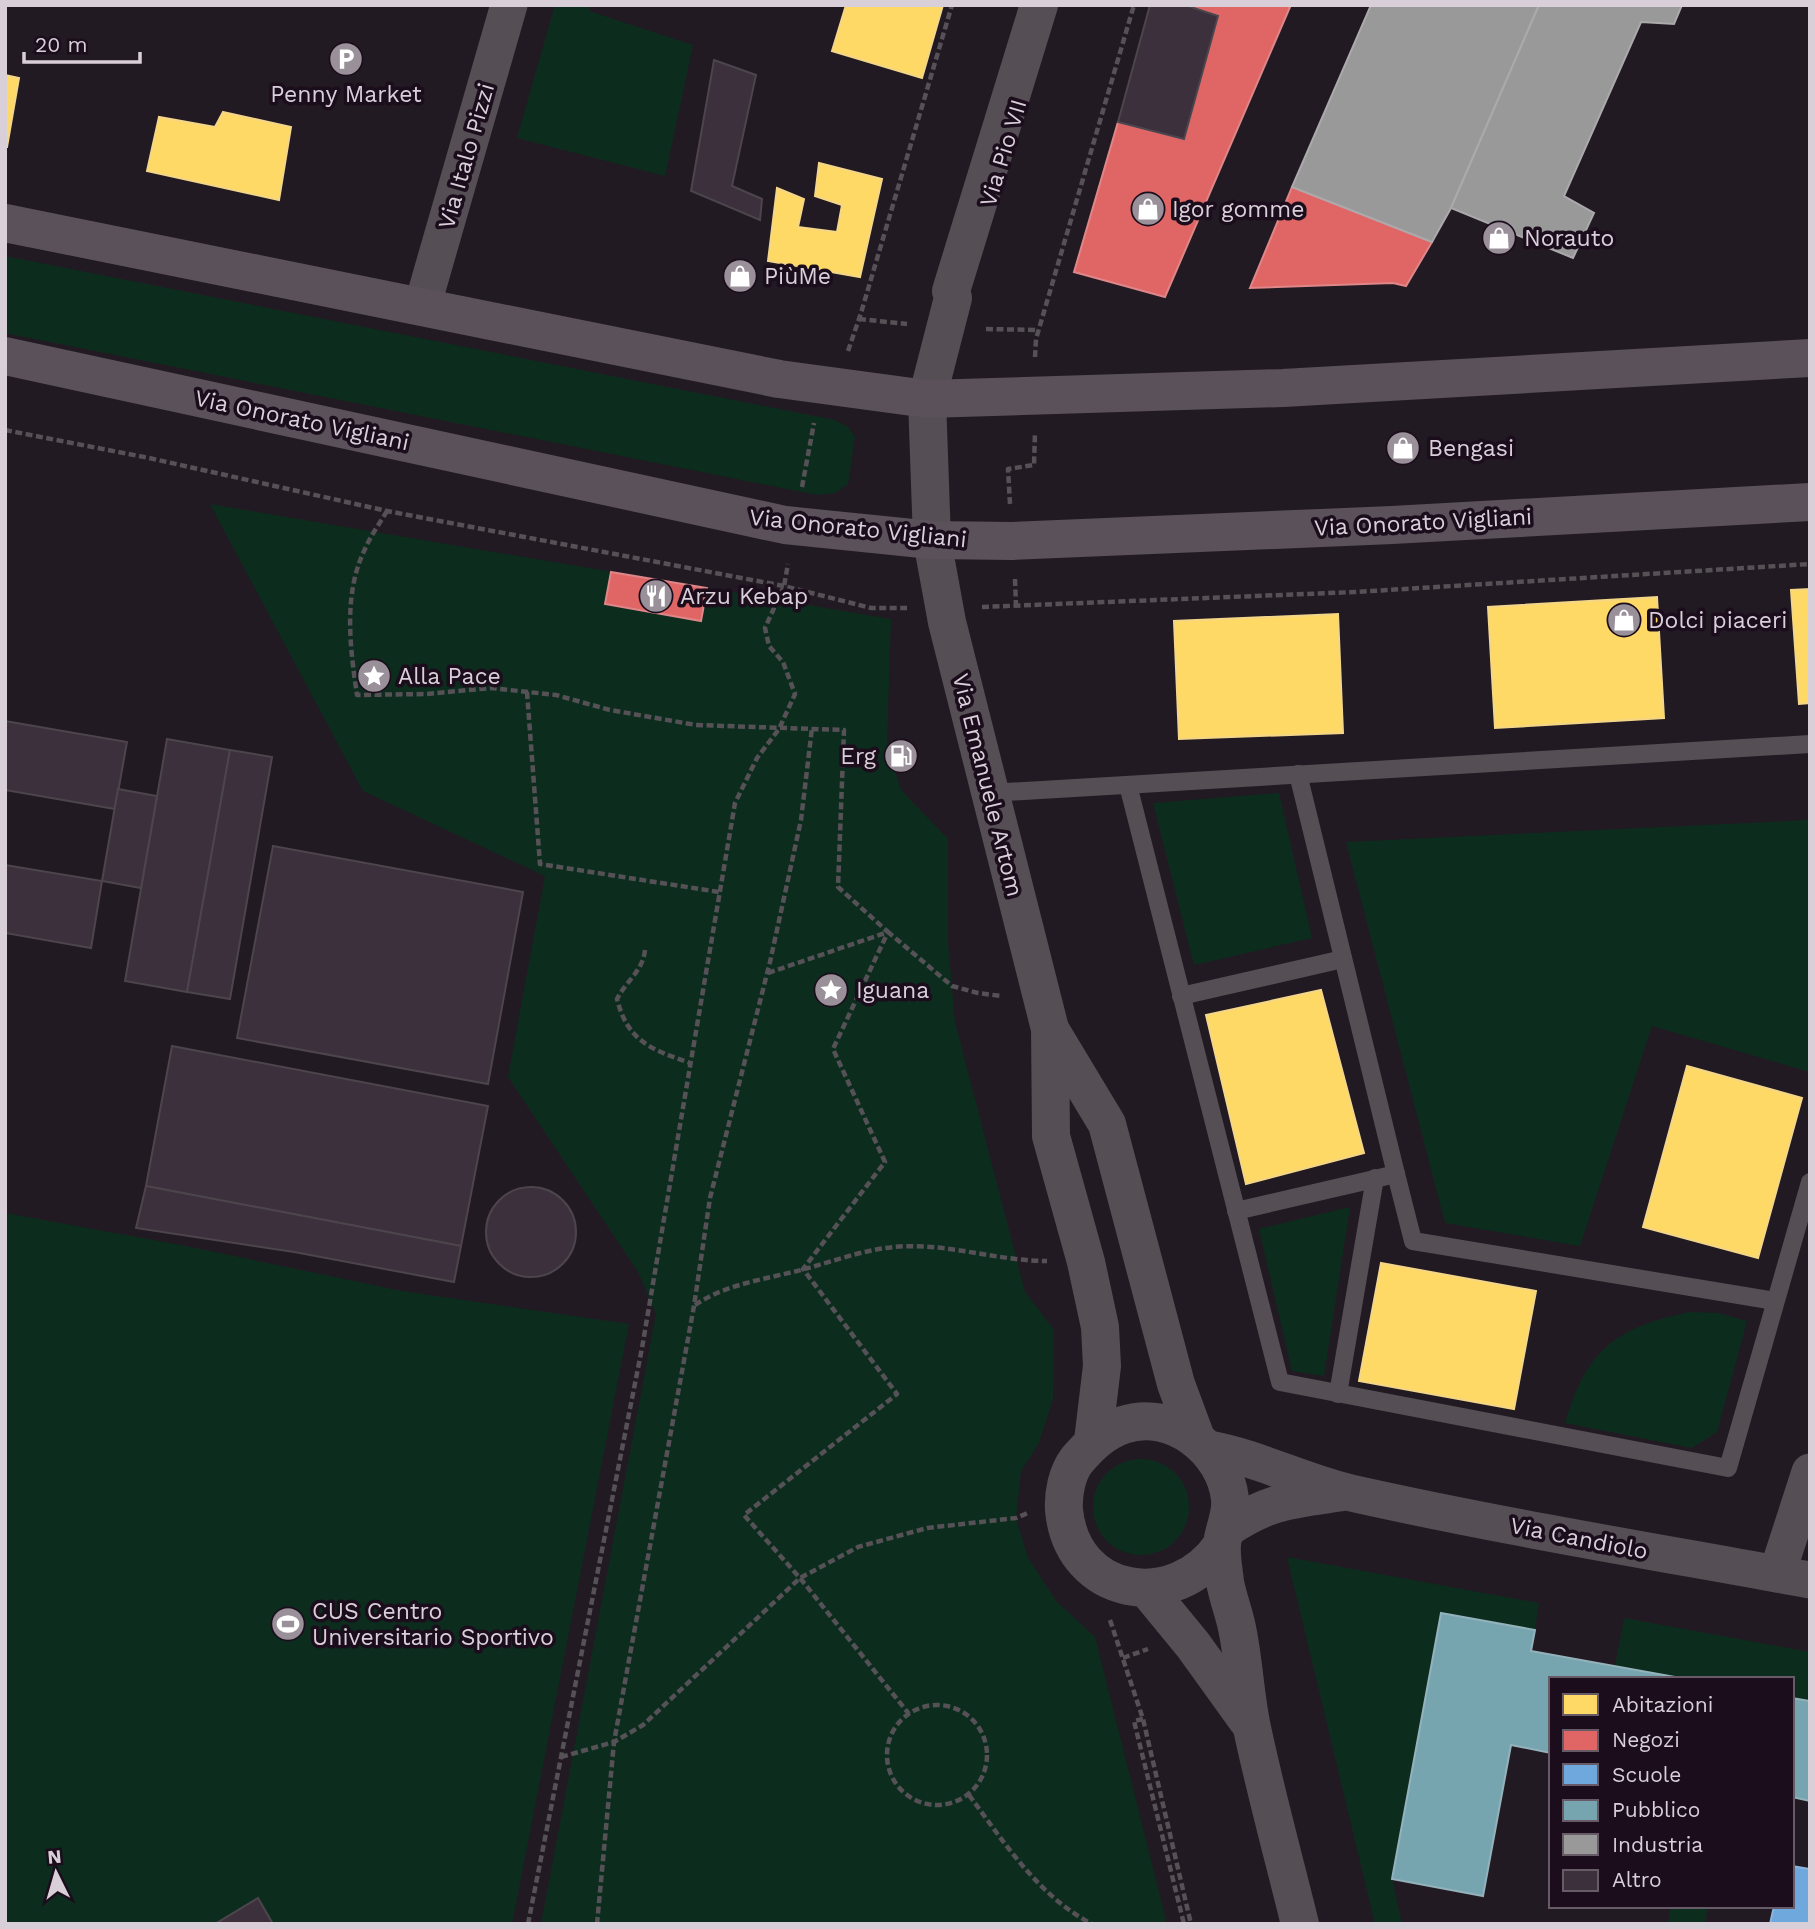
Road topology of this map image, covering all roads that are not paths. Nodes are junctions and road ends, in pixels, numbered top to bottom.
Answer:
1 (509, 5) edge
2 (1039, 5) edge
3 (1049, 5) edge
4 (5, 223) edge
5 (953, 298) junction
6 (422, 307) junction
7 (5, 356) edge
8 (1810, 358) edge
9 (927, 399) junction
10 (1810, 502) edge
11 (932, 540) junction
12 (1810, 744) edge
13 (1298, 774) junction
14 (1128, 785) junction
15 (990, 793) junction
16 (1343, 960) junction
17 (1181, 996) junction
18 (1046, 1015) junction
19 (1396, 1174) junction
20 (1375, 1178) junction
21 (1810, 1182) edge
22 (1236, 1211) junction
23 (1775, 1301) junction
24 (1338, 1394) junction
25 (1093, 1441) junction
26 (1202, 1444) junction
27 (1810, 1472) edge
28 (1348, 1492) junction
29 (1224, 1537) junction
30 (1793, 1577) edge
31 (1147, 1589) junction
32 (1252, 1726) junction
33 (1300, 1924) edge

1 - 6 street, Via Italo Pizzi
2 - 5 street, Via Pio VII
3 - 5 street, Via Pio VII
4 - 6 main road
5 - 9 street, Via Pio VII
6 - 9 main road
7 - 11 main road, Via Onorato Vigliani
8 - 9 main road
9 - 11 street, Via Pio VII
10 - 11 main road, Via Onorato Vigliani
11 - 15 street, Via Emanuele Artom
12 - 13 lane
13 - 14 lane
13 - 16 lane
14 - 15 lane
14 - 17 lane
15 - 18 street, Via Emanuele Artom
16 - 17 lane
16 - 19 lane
17 - 22 lane
18 - 25 street, Via Emanuele Artom
18 - 26 street, Via Emanuele Artom
19 - 20 lane
19 - 23 lane
20 - 22 lane
20 - 24 lane
21 - 23 lane
22 - 24 lane
23 - 24 lane
25 - 26 street
25 - 31 street
26 - 28 street, Via Candiolo
26 - 29 street
27 - 30 street
28 - 29 street, Via Candiolo
28 - 30 street, Via Candiolo
29 - 31 street
29 - 32 street
31 - 32 street
32 - 33 street

